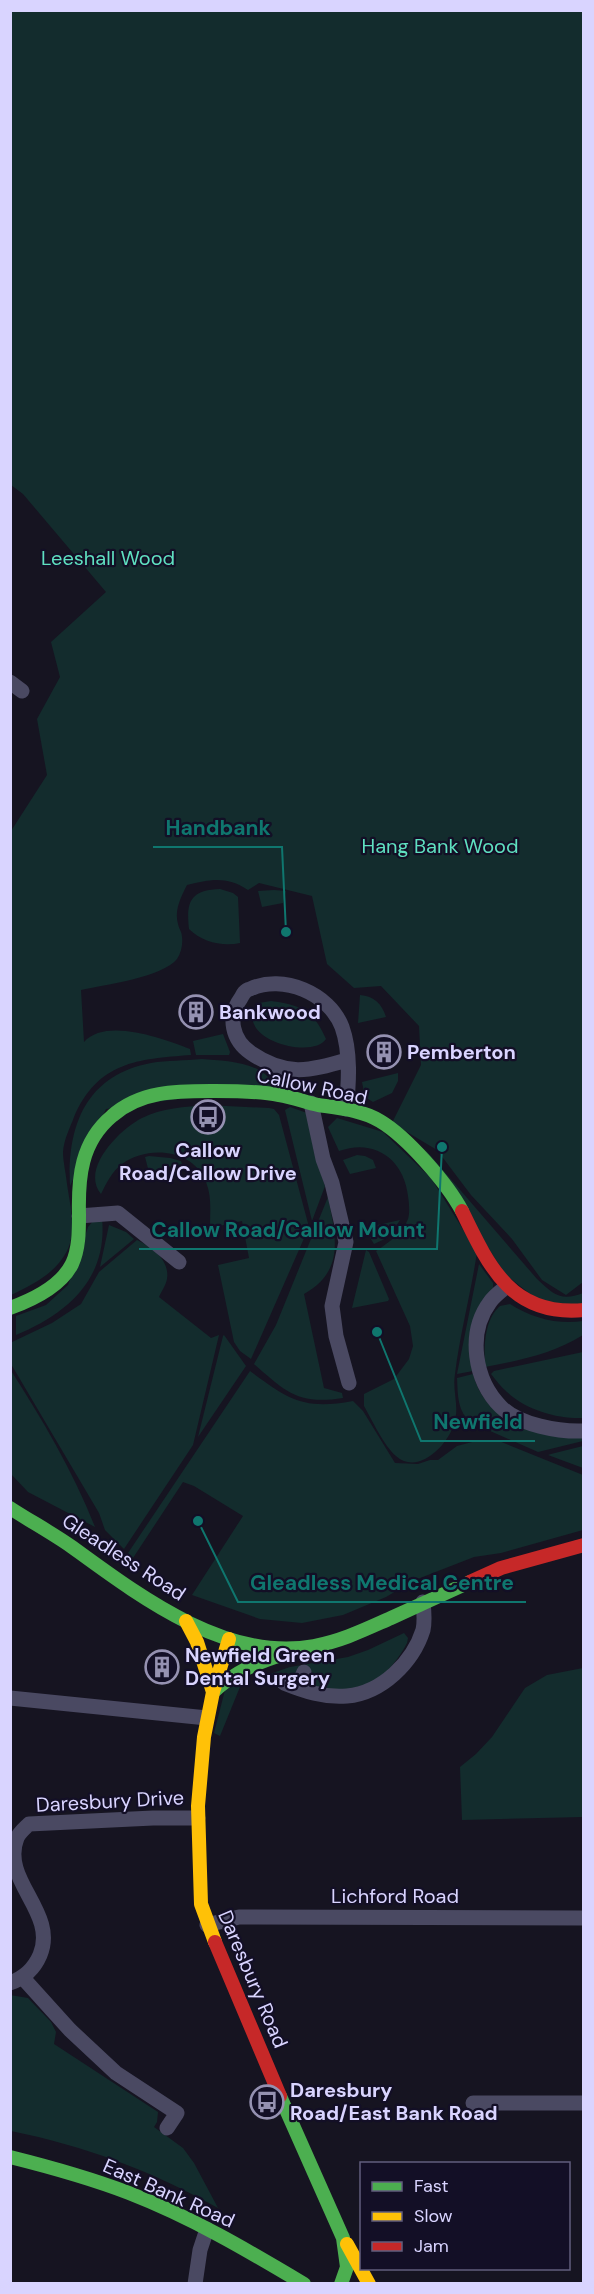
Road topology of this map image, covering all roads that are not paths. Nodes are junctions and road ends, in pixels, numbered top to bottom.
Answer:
1 (347, 1060) junction
2 (311, 1103) junction
3 (346, 1109) junction
4 (79, 1216) junction
5 (179, 1262) dead end
6 (507, 1286) junction
7 (10, 1308) edge
8 (584, 1310) edge
9 (349, 1383) dead end
10 (584, 1431) edge
11 (10, 1508) edge
12 (584, 1545) edge
13 (423, 1602) junction
14 (186, 1621) junction
15 (229, 1640) junction
16 (302, 1648) junction
17 (304, 1672) dead end
18 (213, 1692) junction
19 (10, 1698) edge
20 (207, 1718) junction
21 (198, 1818) junction
22 (584, 1918) edge
23 (207, 1925) junction
24 (17, 1980) edge
25 (473, 2103) dead end
26 (584, 2103) edge
27 (167, 2128) dead end
28 (10, 2157) edge
29 (207, 2229) junction
30 (344, 2238) junction
31 (360, 2267) edge
32 (195, 2283) edge
33 (303, 2283) edge
34 (341, 2283) edge

1 - 1 street
1 - 3 street
2 - 3 street, Callow Road
2 - 4 street, Callow Road
2 - 9 street
3 - 6 street, Callow Road
4 - 5 street
4 - 7 street, Callow Road
6 - 8 street, Callow Road
6 - 10 street
11 - 14 street, Gleadless Road
12 - 13 street, Gleadless Road
13 - 16 street, Gleadless Road
13 - 17 street
14 - 15 street, Gleadless Road
14 - 18 street
15 - 16 street, Gleadless Road
15 - 18 street, Daresbury Road
16 - 18 street
18 - 20 street, Daresbury Road
19 - 20 street
20 - 21 street, Daresbury Road
21 - 23 street, Daresbury Road
21 - 24 street, Daresbury Drive
22 - 23 street, Lichford Road
23 - 30 street, Daresbury Road
24 - 27 street
25 - 26 street
28 - 29 street, East Bank Road
29 - 32 street
29 - 33 street, East Bank Road
30 - 31 street
30 - 34 street, Daresbury Road

